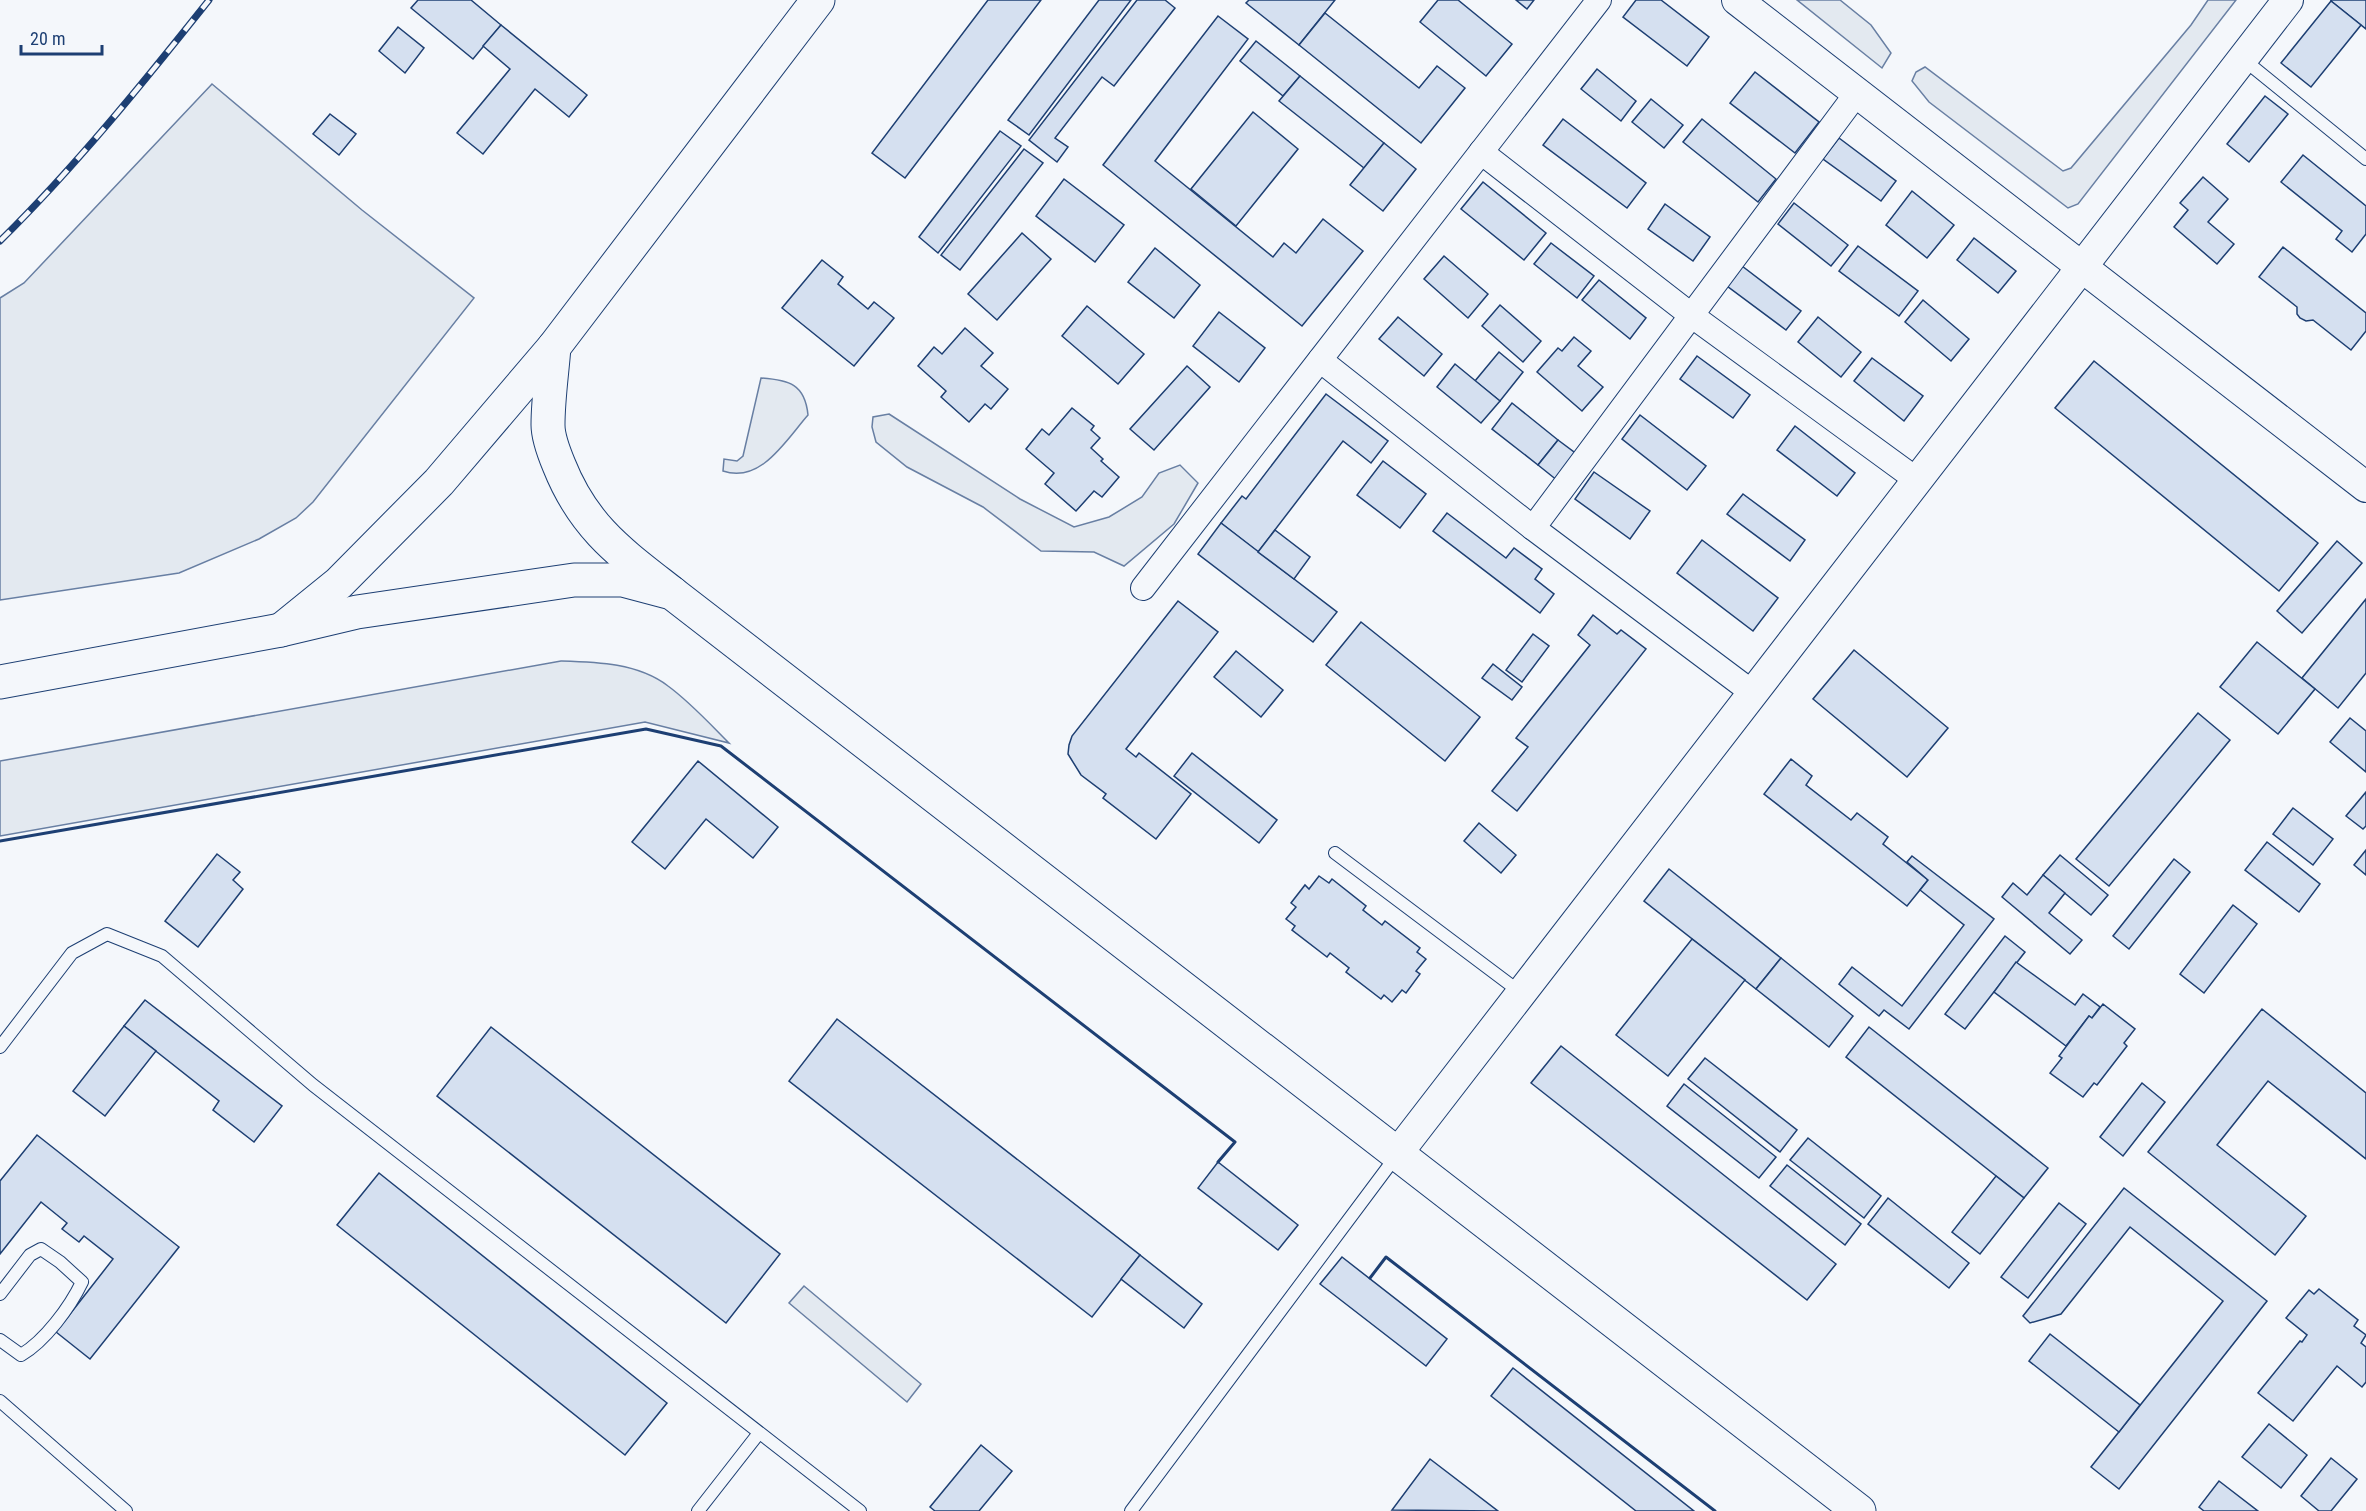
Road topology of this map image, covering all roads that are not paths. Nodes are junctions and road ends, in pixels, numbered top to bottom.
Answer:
1 (818, 0) edge
2 (1599, 0) edge
3 (1737, 0) edge
4 (2288, 0) edge
5 (2242, 59) junction
6 (1857, 93) junction
7 (1481, 152) junction
8 (2366, 159) edge
9 (2082, 267) junction
10 (1691, 315) junction
11 (554, 347) junction
12 (1320, 360) junction
13 (1917, 480) junction
14 (2366, 487) edge
15 (1533, 528) junction
16 (1143, 588) dead end
17 (672, 593) junction
18 (281, 630) junction
19 (0, 682) edge
20 (1753, 693) junction
21 (1335, 853) dead end
22 (1521, 993) junction
23 (0, 1047) edge
24 (1397, 1154) junction
25 (0, 1294) edge
26 (1, 1344) edge
27 (0, 1401) edge
28 (759, 1433) junction
29 (126, 1511) edge
30 (698, 1511) edge
31 (860, 1511) edge
32 (1131, 1511) edge
33 (1859, 1511) edge

1 - 11 main road
2 - 7 street
3 - 6 street
4 - 5 street
5 - 8 lane
5 - 9 street
6 - 9 street
6 - 10 street
7 - 10 street
7 - 12 street
9 - 13 street
9 - 14 street
10 - 13 street
10 - 15 street
11 - 17 main road
11 - 18 main road
12 - 15 street
12 - 16 street
13 - 20 street
15 - 20 street
17 - 18 main road
17 - 24 main road
18 - 19 main road
20 - 22 street
21 - 22 lane
22 - 24 street
23 - 28 lane
24 - 32 lane
24 - 33 main road
25 - 26 lane
27 - 29 lane
28 - 30 lane
28 - 31 lane

